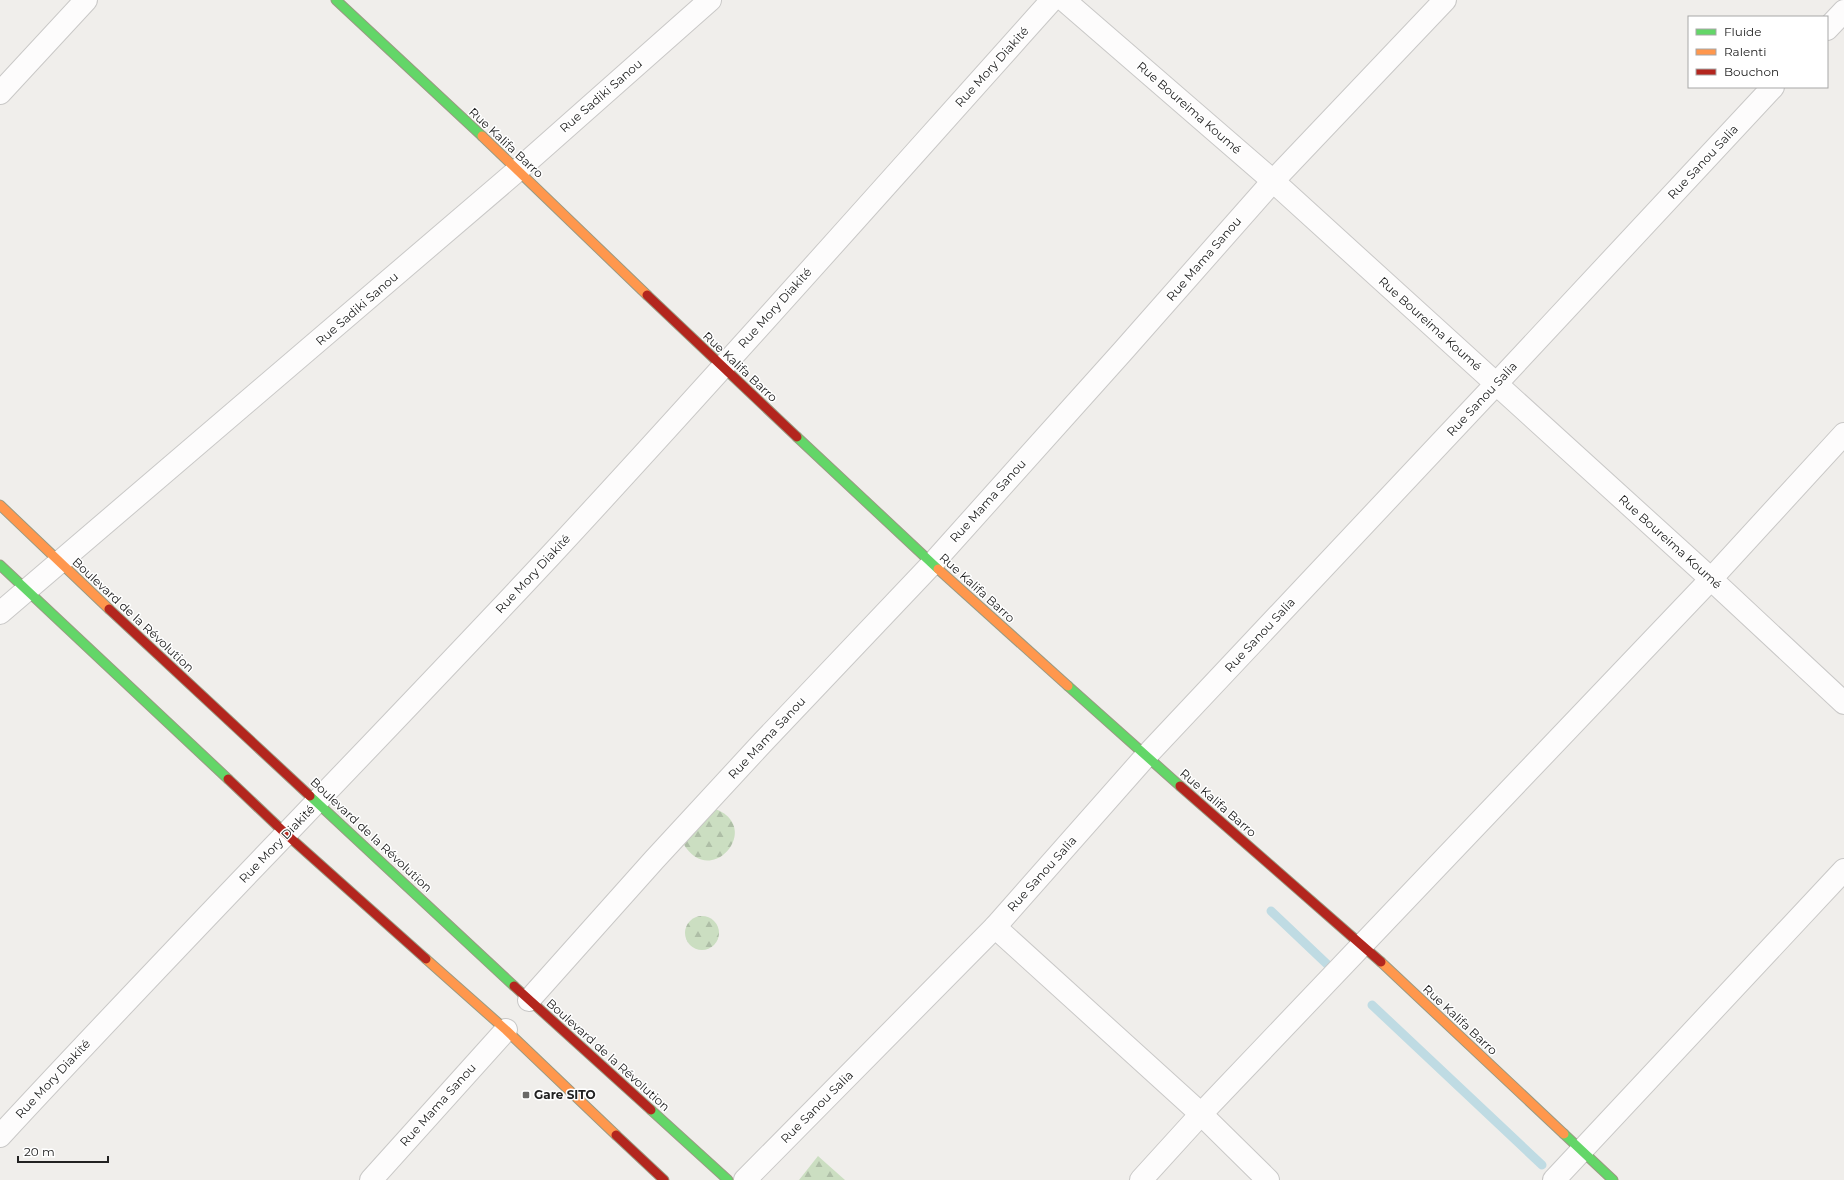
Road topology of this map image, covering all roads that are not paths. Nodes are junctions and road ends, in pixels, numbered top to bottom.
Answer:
1 (86, 0) edge
2 (336, 0) edge
3 (710, 0) edge
4 (1052, 0) edge
5 (1064, 0) edge
6 (1444, 0) edge
7 (1844, 10) edge
8 (1828, 28) edge
9 (1772, 88) edge
10 (0, 93) edge
11 (518, 170) junction
12 (1273, 181) junction
13 (722, 367) junction
14 (1496, 384) junction
15 (1844, 434) edge
16 (0, 505) edge
17 (60, 563) junction
18 (932, 564) junction
19 (0, 565) edge
20 (1711, 579) junction
21 (27, 590) junction
22 (0, 613) edge
23 (1844, 703) edge
24 (1146, 756) junction
25 (317, 802) junction
26 (286, 834) junction
27 (1844, 870) edge
28 (995, 927) junction
29 (1363, 945) junction
30 (529, 1000) junction
31 (506, 1030) junction
32 (1201, 1114) junction
33 (0, 1136) edge
34 (1582, 1151) junction
35 (371, 1180) edge
36 (664, 1180) edge
37 (728, 1180) edge
38 (746, 1180) edge
39 (1141, 1180) edge
40 (1268, 1180) edge
41 (1554, 1180) edge
42 (1613, 1180) edge

1 - 10 street
2 - 11 main road, Rue Kalifa Barro
3 - 11 street, Rue Sadiki Sanou
4 - 13 street, Rue Mory Diakité
5 - 12 street, Rue Boureima Koumé
6 - 12 street, Rue Mama Sanou
7 - 8 street
9 - 14 street, Rue Sanou Salia
11 - 13 main road, Rue Kalifa Barro
11 - 17 street, Rue Sadiki Sanou
12 - 14 street, Rue Boureima Koumé
12 - 18 street, Rue Mama Sanou
13 - 18 main road, Rue Kalifa Barro
13 - 25 street, Rue Mory Diakité
14 - 20 street, Rue Boureima Koumé
14 - 24 street, Rue Sanou Salia
15 - 20 street
16 - 17 main road, Boulevard de la Révolution
17 - 21 street, Rue Sadiki Sanou
17 - 25 main road, Boulevard de la Révolution
18 - 24 main road, Rue Kalifa Barro
18 - 30 street, Rue Mama Sanou
19 - 21 main road
20 - 23 street, Rue Boureima Koumé
20 - 29 street
21 - 22 street, Rue Sadiki Sanou
21 - 26 main road
24 - 28 street, Rue Sanou Salia
24 - 29 main road, Rue Kalifa Barro
25 - 26 street, Rue Mory Diakité
25 - 30 main road, Boulevard de la Révolution
26 - 31 main road
26 - 33 street, Rue Mory Diakité
27 - 34 street
28 - 32 street
28 - 38 street, Rue Sanou Salia
29 - 32 street
29 - 34 main road, Rue Kalifa Barro
30 - 37 main road, Boulevard de la Révolution
31 - 35 street, Rue Mama Sanou
31 - 36 main road
32 - 39 street
32 - 40 street
34 - 41 street
34 - 42 main road, Rue Kalifa Barro

